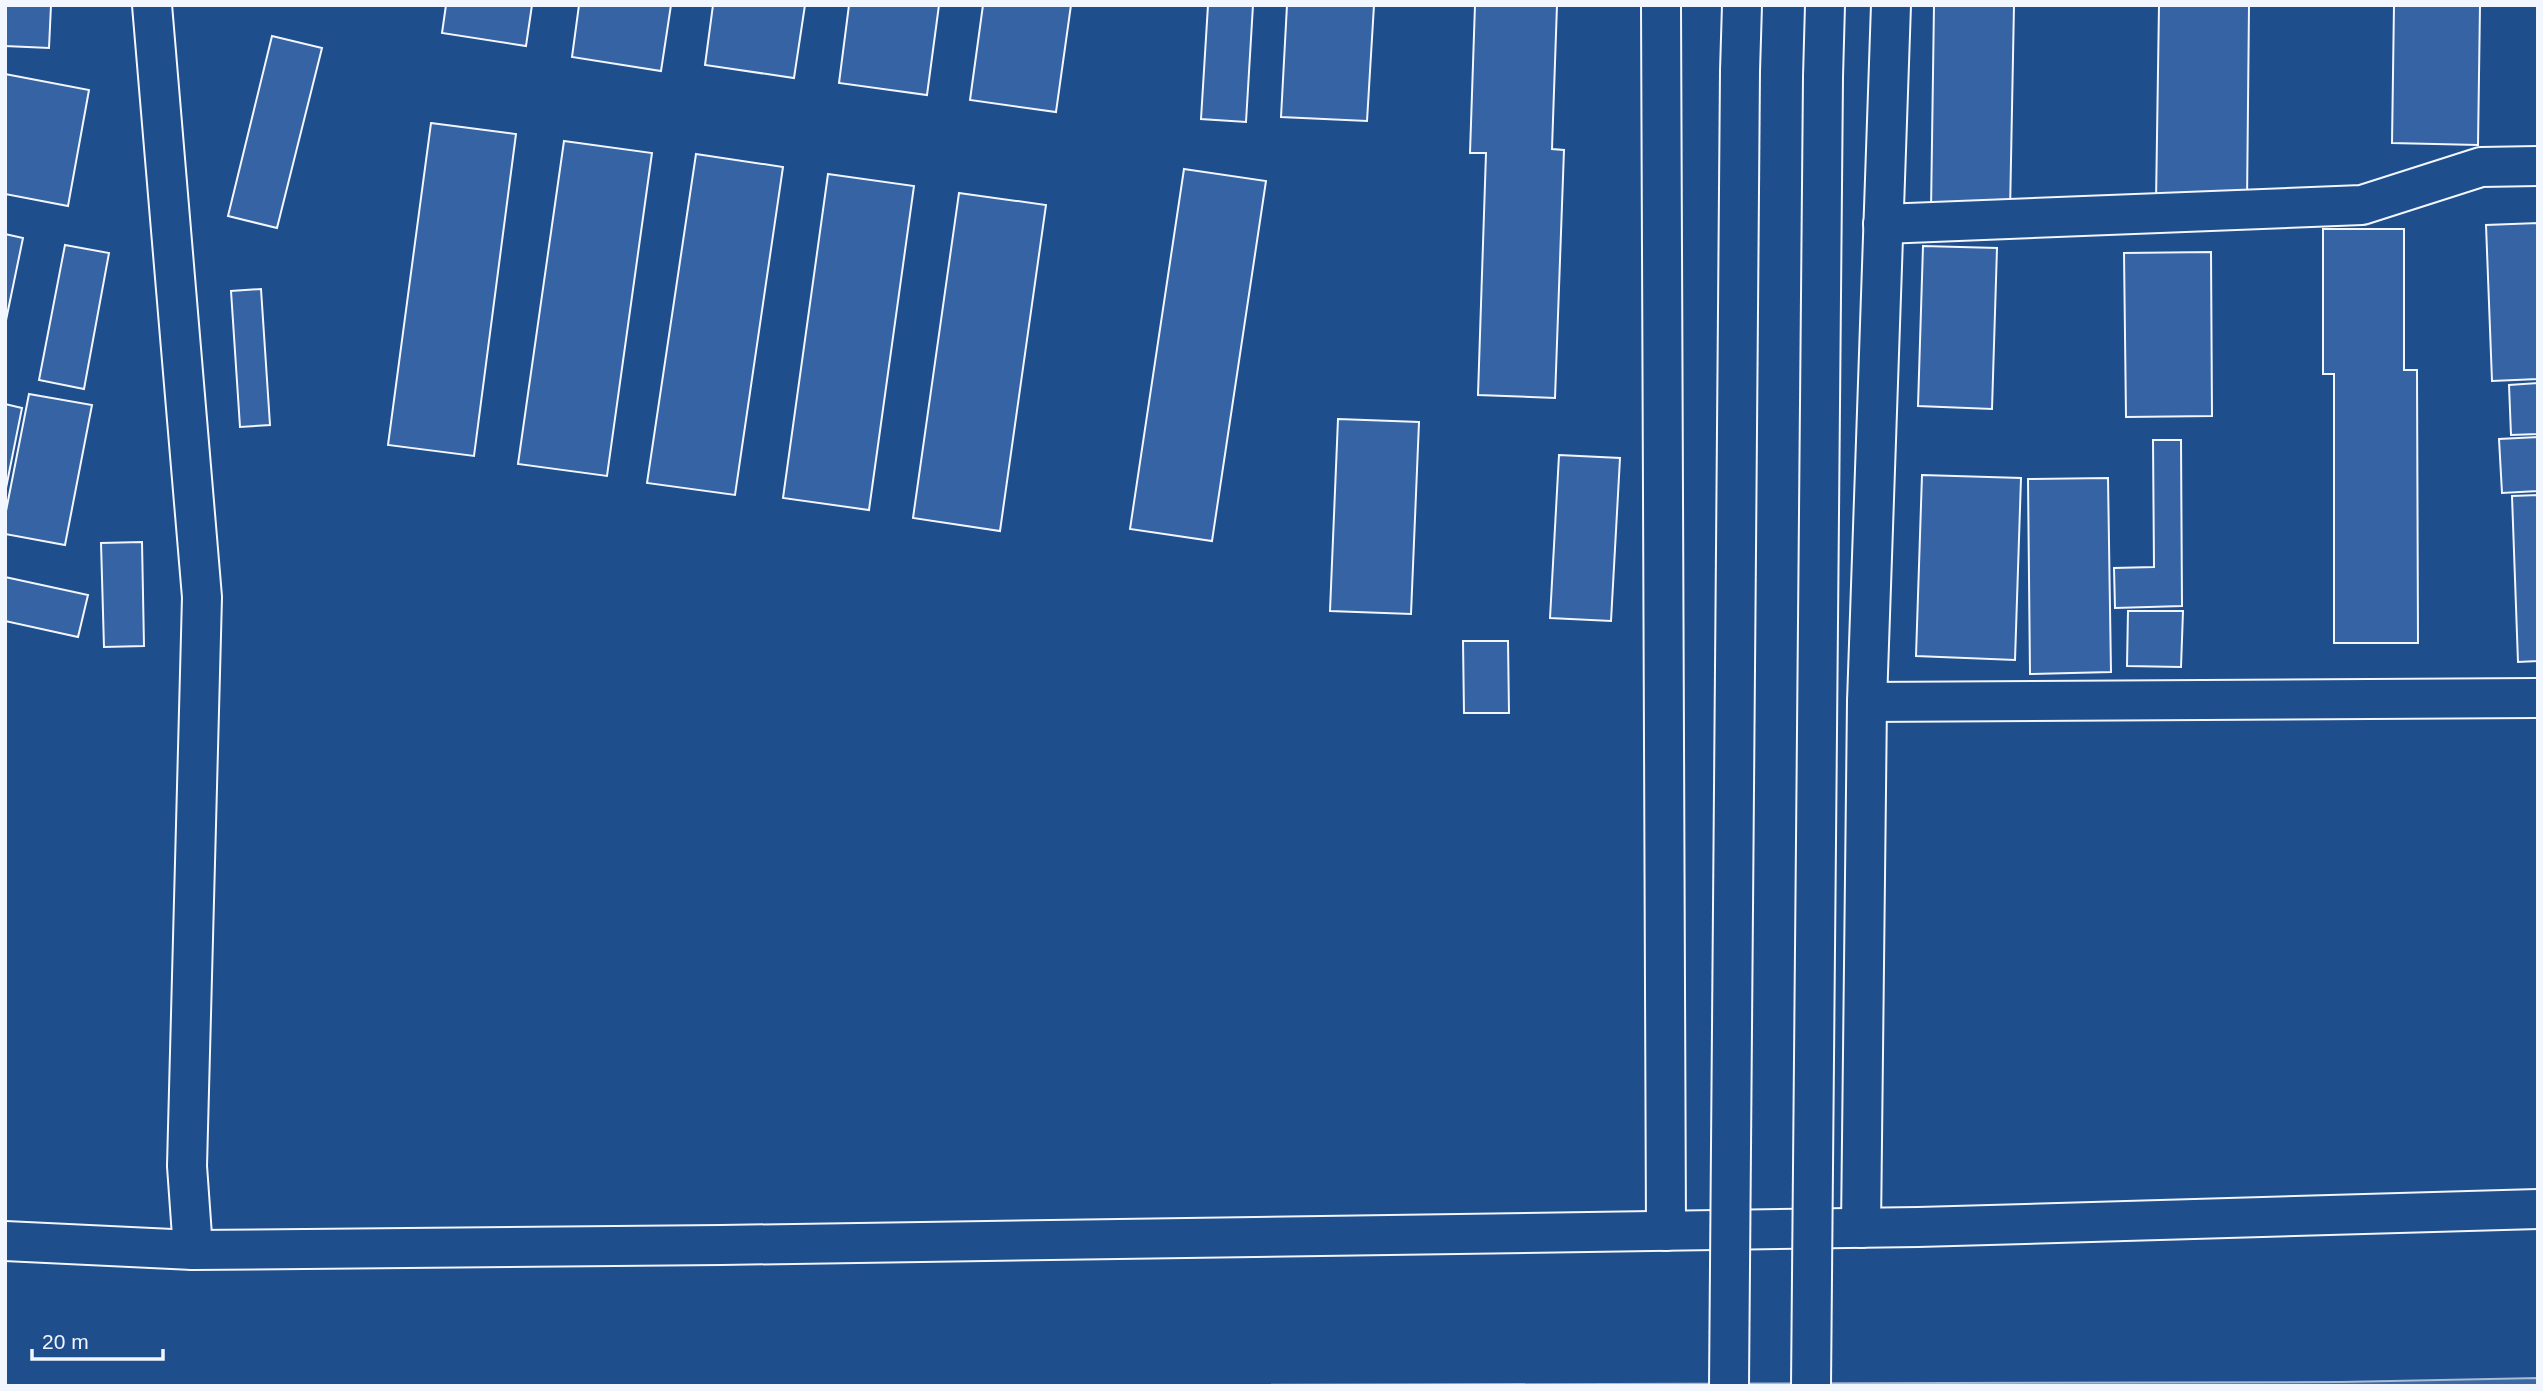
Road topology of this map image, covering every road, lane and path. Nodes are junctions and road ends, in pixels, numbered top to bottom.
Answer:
1 (152, 5) edge
2 (1661, 5) edge
3 (1742, 5) edge
4 (1825, 5) edge
5 (1891, 5) edge
6 (2538, 166) edge
7 (1884, 224) junction
8 (2538, 698) edge
9 (1867, 702) junction
10 (2538, 1209) edge
11 (1861, 1228) junction
12 (1665, 1231) junction
13 (5, 1241) edge
14 (193, 1250) junction
15 (1729, 1386) edge
16 (1811, 1386) edge

1 - 14 street
2 - 12 street
3 - 15 street, bridge
4 - 16 street, bridge
5 - 7 street
6 - 7 street
7 - 9 street
8 - 9 street
9 - 11 street
10 - 11 street
11 - 12 street
12 - 14 street
13 - 14 street

